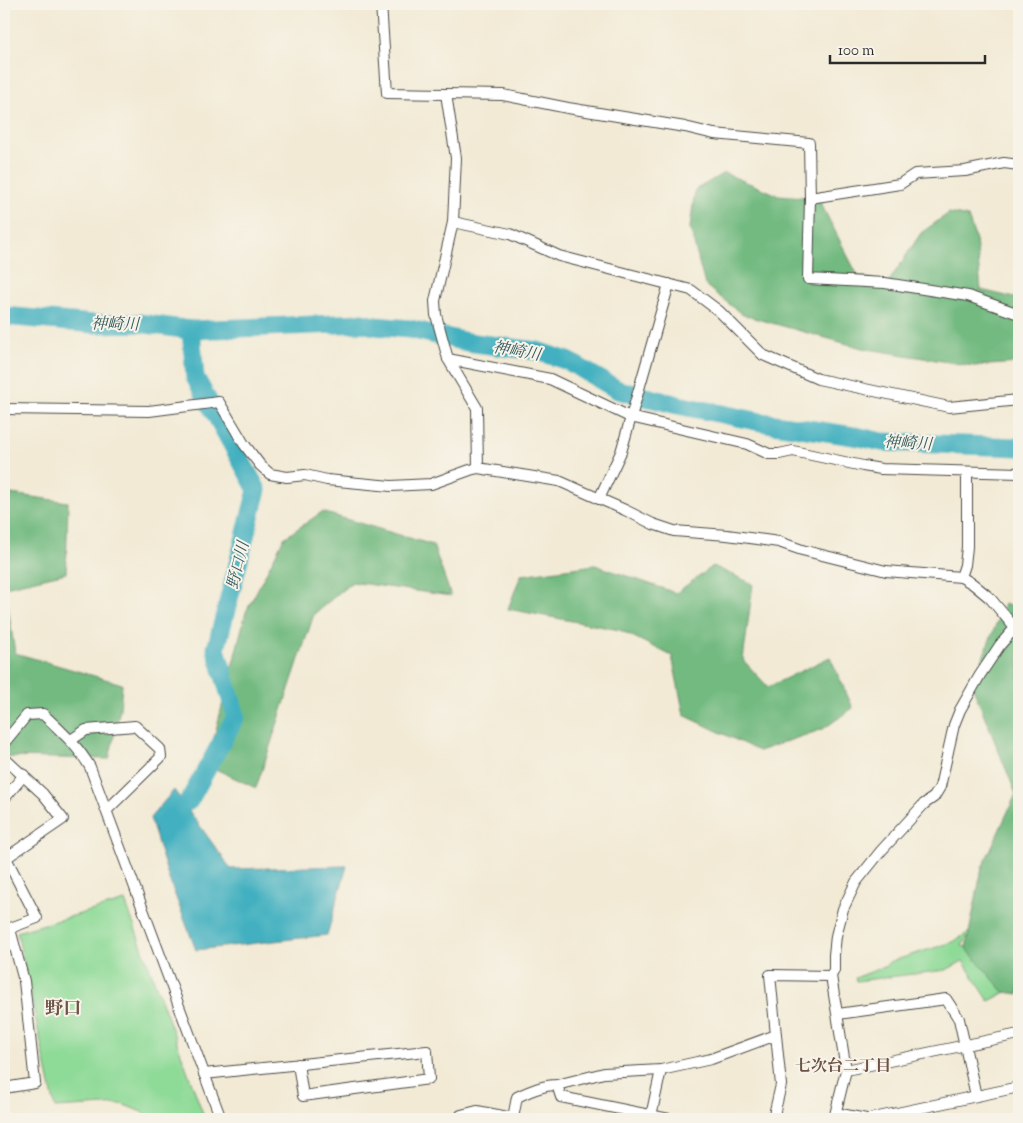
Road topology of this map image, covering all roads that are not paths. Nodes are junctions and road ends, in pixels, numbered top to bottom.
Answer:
1 (381, 4) edge
2 (446, 94) junction
3 (1019, 165) edge
4 (810, 198) junction
5 (453, 222) junction
6 (669, 284) junction
7 (1019, 314) edge
8 (448, 359) junction
9 (1019, 400) edge
10 (4, 409) edge
11 (630, 418) junction
12 (478, 468) junction
13 (967, 472) junction
14 (1019, 473) edge
15 (599, 499) junction
16 (960, 577) junction
17 (1017, 628) edge
18 (71, 740) junction
19 (4, 743) edge
20 (4, 758) edge
21 (24, 775) junction
22 (4, 799) edge
23 (107, 810) junction
24 (5, 856) edge
25 (7, 930) edge
26 (832, 976) junction
27 (838, 1014) junction
28 (1019, 1034) edge
29 (776, 1035) junction
30 (965, 1045) junction
31 (298, 1064) junction
32 (661, 1070) junction
33 (846, 1070) junction
34 (204, 1074) junction
35 (557, 1085) junction
36 (1019, 1087) edge
37 (4, 1088) edge
38 (976, 1096) junction
39 (650, 1116) junction
40 (835, 1116) edge
41 (221, 1119) edge
42 (461, 1119) edge
43 (668, 1119) edge
44 (773, 1119) edge
45 (867, 1119) edge

1 - 2 street
2 - 4 street
2 - 5 street
3 - 4 street
4 - 7 street
5 - 6 street
5 - 8 street
6 - 9 street
6 - 11 street
8 - 11 street
8 - 12 street
10 - 12 street
11 - 13 street
11 - 15 street
12 - 15 street
13 - 14 street
13 - 16 street
15 - 16 street
16 - 17 street
17 - 26 street
18 - 19 street
18 - 23 street
18 - 23 street
20 - 21 street
21 - 22 street
21 - 24 street
23 - 34 street
24 - 25 street
25 - 37 street
26 - 27 street
26 - 29 street
27 - 30 street
27 - 33 street
28 - 30 street
29 - 32 street
29 - 44 street
30 - 33 street
30 - 38 street
31 - 31 street
31 - 34 street
32 - 35 street
32 - 39 street
33 - 40 street
34 - 41 street
35 - 39 street
35 - 42 street
36 - 38 street
38 - 45 street
39 - 43 street
40 - 45 street

